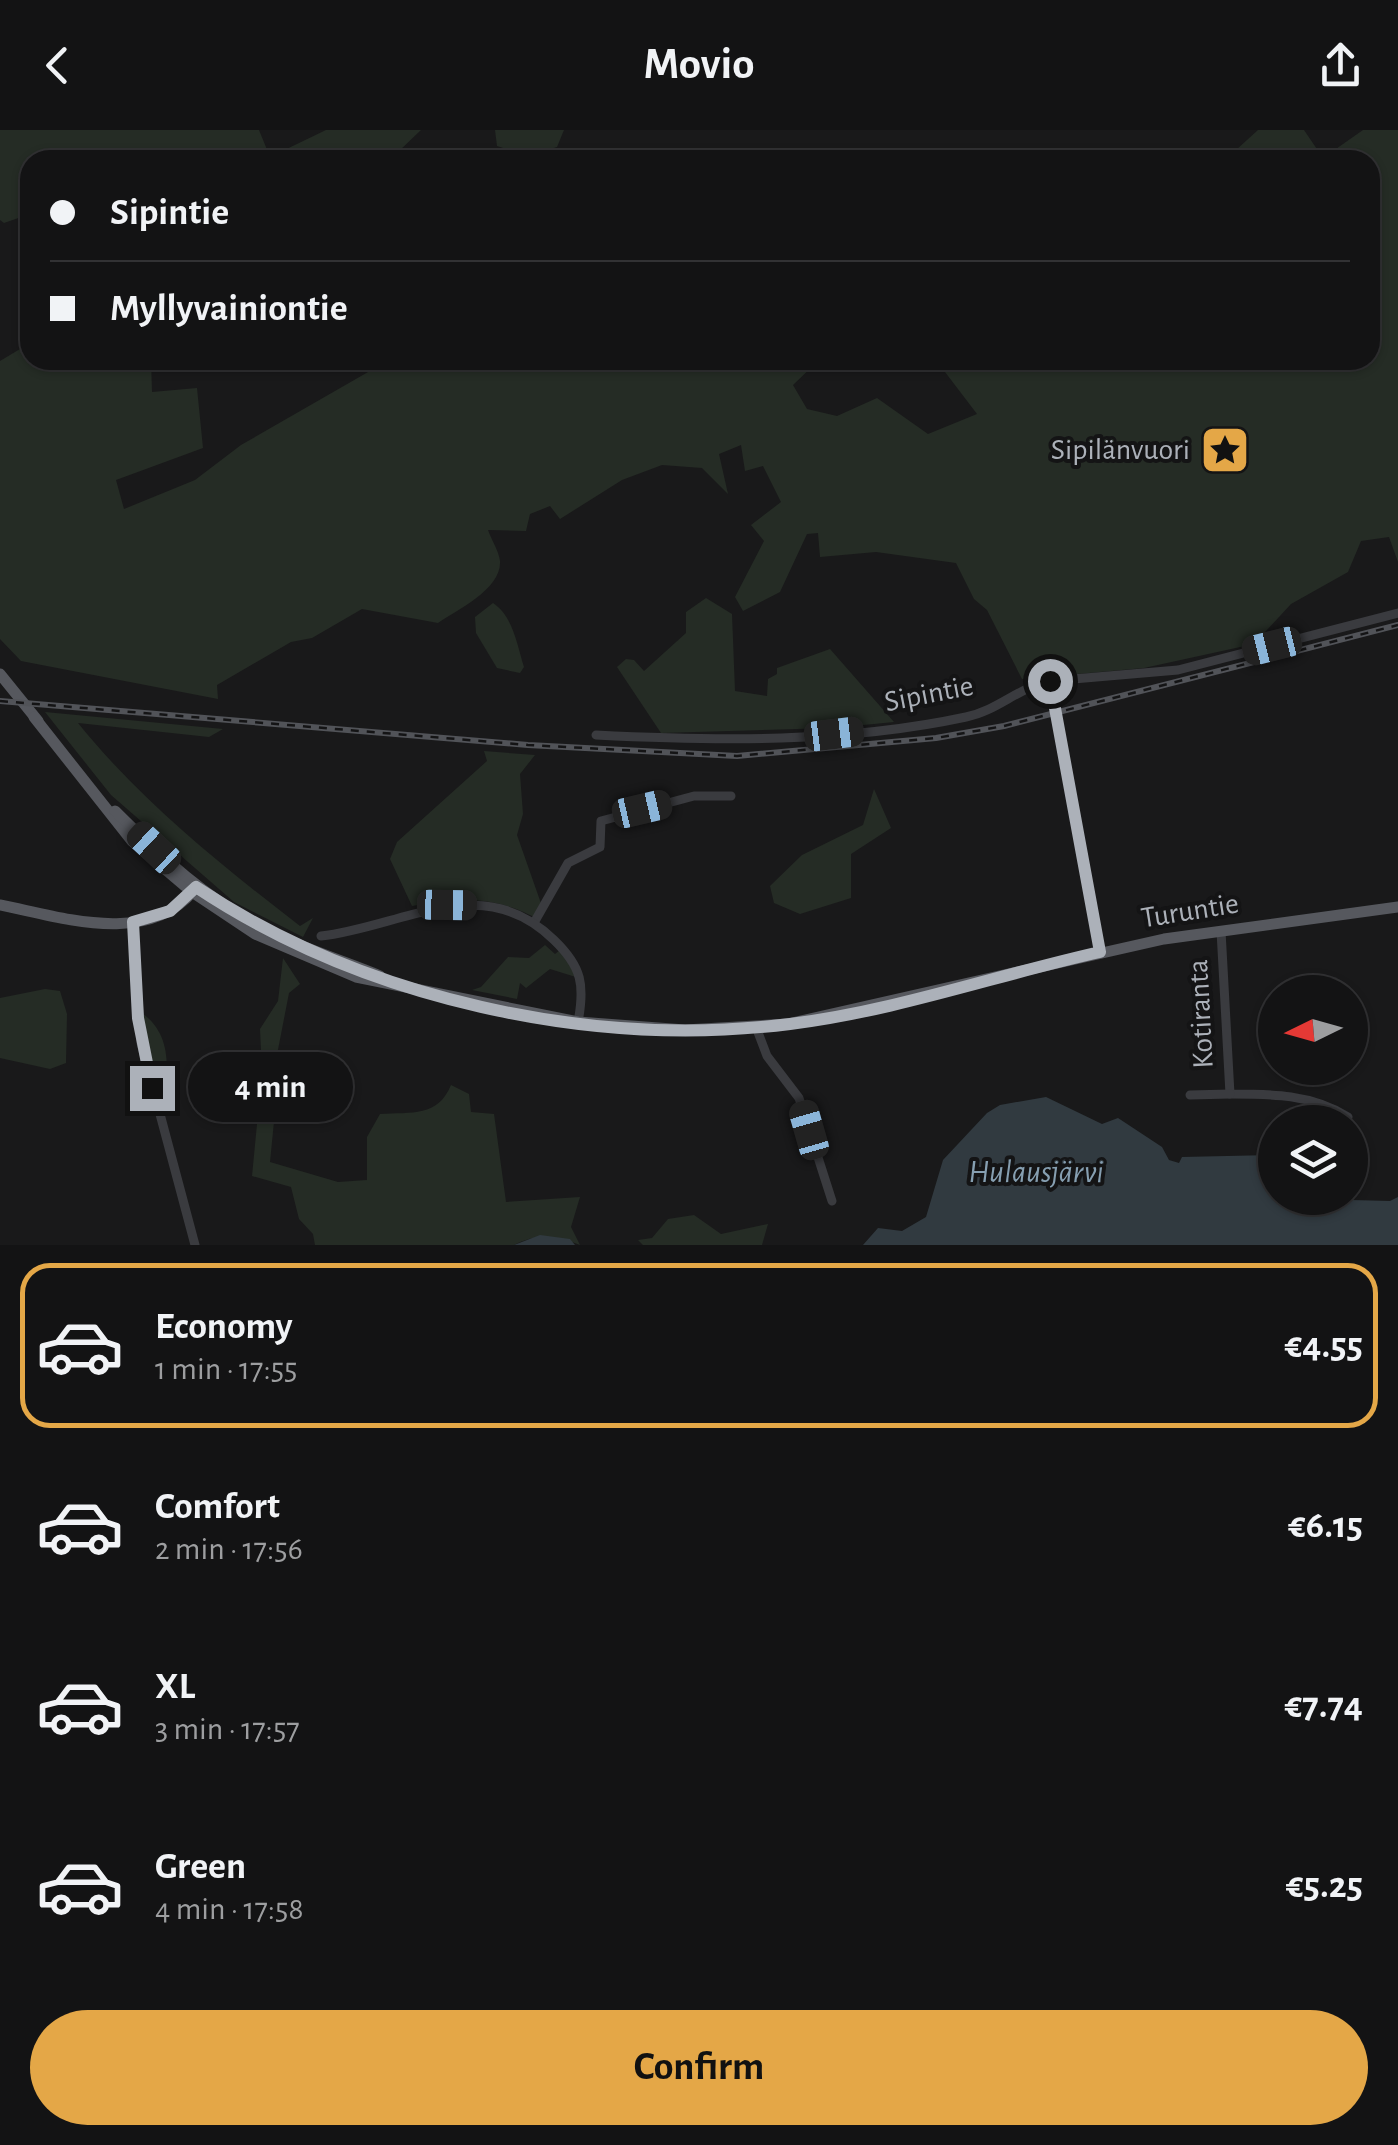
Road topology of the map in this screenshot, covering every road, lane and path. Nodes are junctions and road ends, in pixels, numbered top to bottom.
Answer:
1 (1398, 613) edge
2 (0, 674) edge
3 (1050, 681) junction
4 (596, 735) dead end
5 (731, 796) dead end
6 (194, 890) junction
7 (0, 905) edge
8 (1398, 907) edge
9 (535, 921) junction
10 (133, 922) junction
11 (1222, 931) junction
12 (321, 936) dead end
13 (1100, 952) junction
14 (578, 1022) junction
15 (756, 1027) junction
16 (1230, 1094) junction
17 (1190, 1095) dead end
18 (1324, 1105) edge
19 (832, 1201) dead end
20 (195, 1245) edge

1 - 3 street, Sipintie
2 - 6 main road, Turuntie
3 - 4 street, Sipintie
3 - 13 street
5 - 9 street
6 - 10 main road
6 - 14 main road, Turuntie
7 - 10 main road
8 - 11 main road, Turuntie
9 - 12 street
9 - 14 street
10 - 20 street
11 - 13 main road, Turuntie
11 - 16 street, Kotiranta
13 - 15 main road, Turuntie
14 - 15 main road, Turuntie
15 - 19 street
16 - 17 street, Kotiranta
16 - 18 street, Kotiranta

